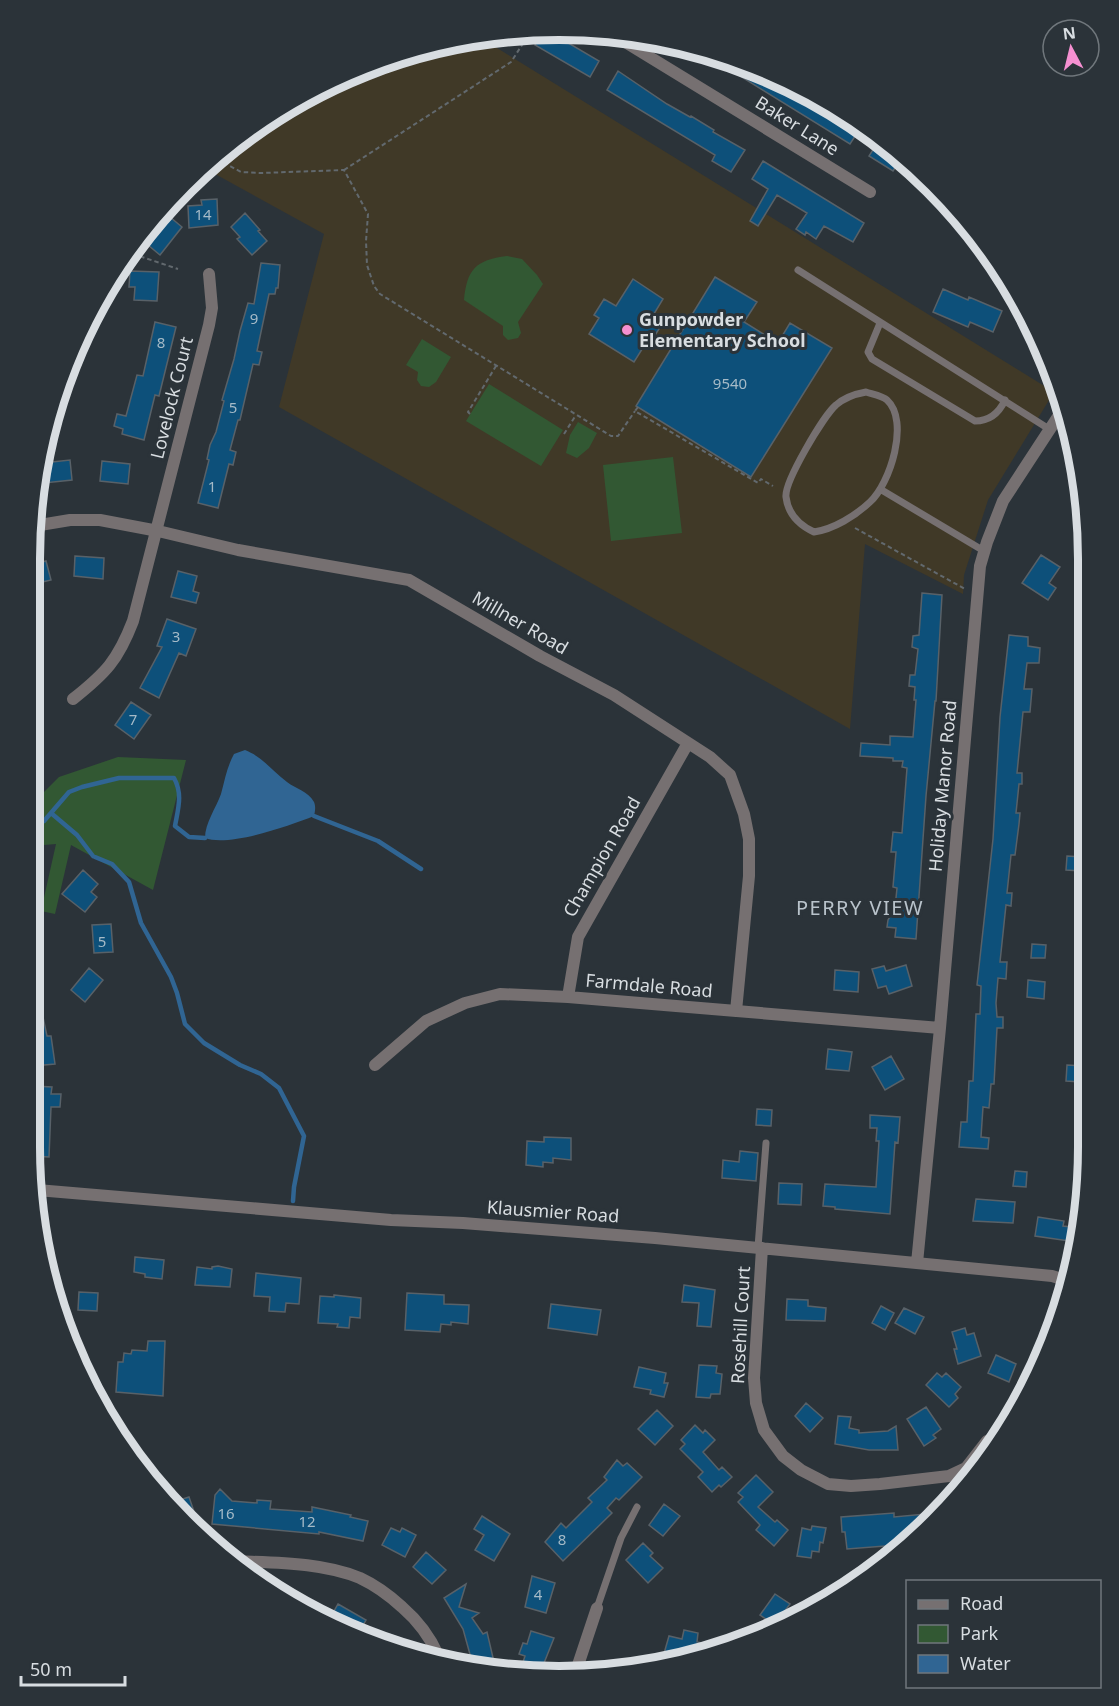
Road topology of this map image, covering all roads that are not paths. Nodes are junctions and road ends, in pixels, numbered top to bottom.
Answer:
1 (631, 46) edge
2 (870, 192) dead end
3 (798, 270) dead end
4 (209, 274) dead end
5 (880, 323) junction
6 (1005, 400) junction
7 (1058, 416) edge
8 (1049, 429) junction
9 (880, 489) junction
10 (42, 525) edge
11 (158, 531) junction
12 (984, 551) junction
13 (73, 699) dead end
14 (688, 743) junction
15 (568, 996) junction
16 (736, 1011) junction
17 (940, 1028) junction
18 (375, 1065) dead end
19 (766, 1143) dead end
20 (43, 1191) edge
21 (760, 1248) junction
22 (916, 1263) junction
23 (1062, 1279) edge
24 (978, 1453) edge
25 (637, 1507) dead end
26 (250, 1562) edge
27 (597, 1608) joint
28 (436, 1651) edge
29 (578, 1665) edge

1 - 2 street, Baker Lane
3 - 5 lane
4 - 11 street, Lovelock Court
5 - 6 lane
5 - 6 lane
6 - 8 lane
7 - 8 street, Holiday Manor Road
8 - 12 street, Holiday Manor Road
9 - 9 lane
9 - 12 lane
10 - 11 street, Millner Road
11 - 13 street, Lovelock Court
11 - 14 street, Millner Road
12 - 17 street, Holiday Manor Road
14 - 15 street, Champion Road
14 - 16 street, Millner Road
15 - 16 street, Farmdale Road
15 - 18 street, Farmdale Road
16 - 17 street, Farmdale Road
17 - 22 street, Holiday Manor Road
19 - 21 lane
20 - 21 street, Klausmier Road
21 - 22 street, Klausmier Road
21 - 24 street, Rosehill Court
22 - 23 street, Klausmier Road
25 - 27 lane
26 - 28 street
27 - 29 street

